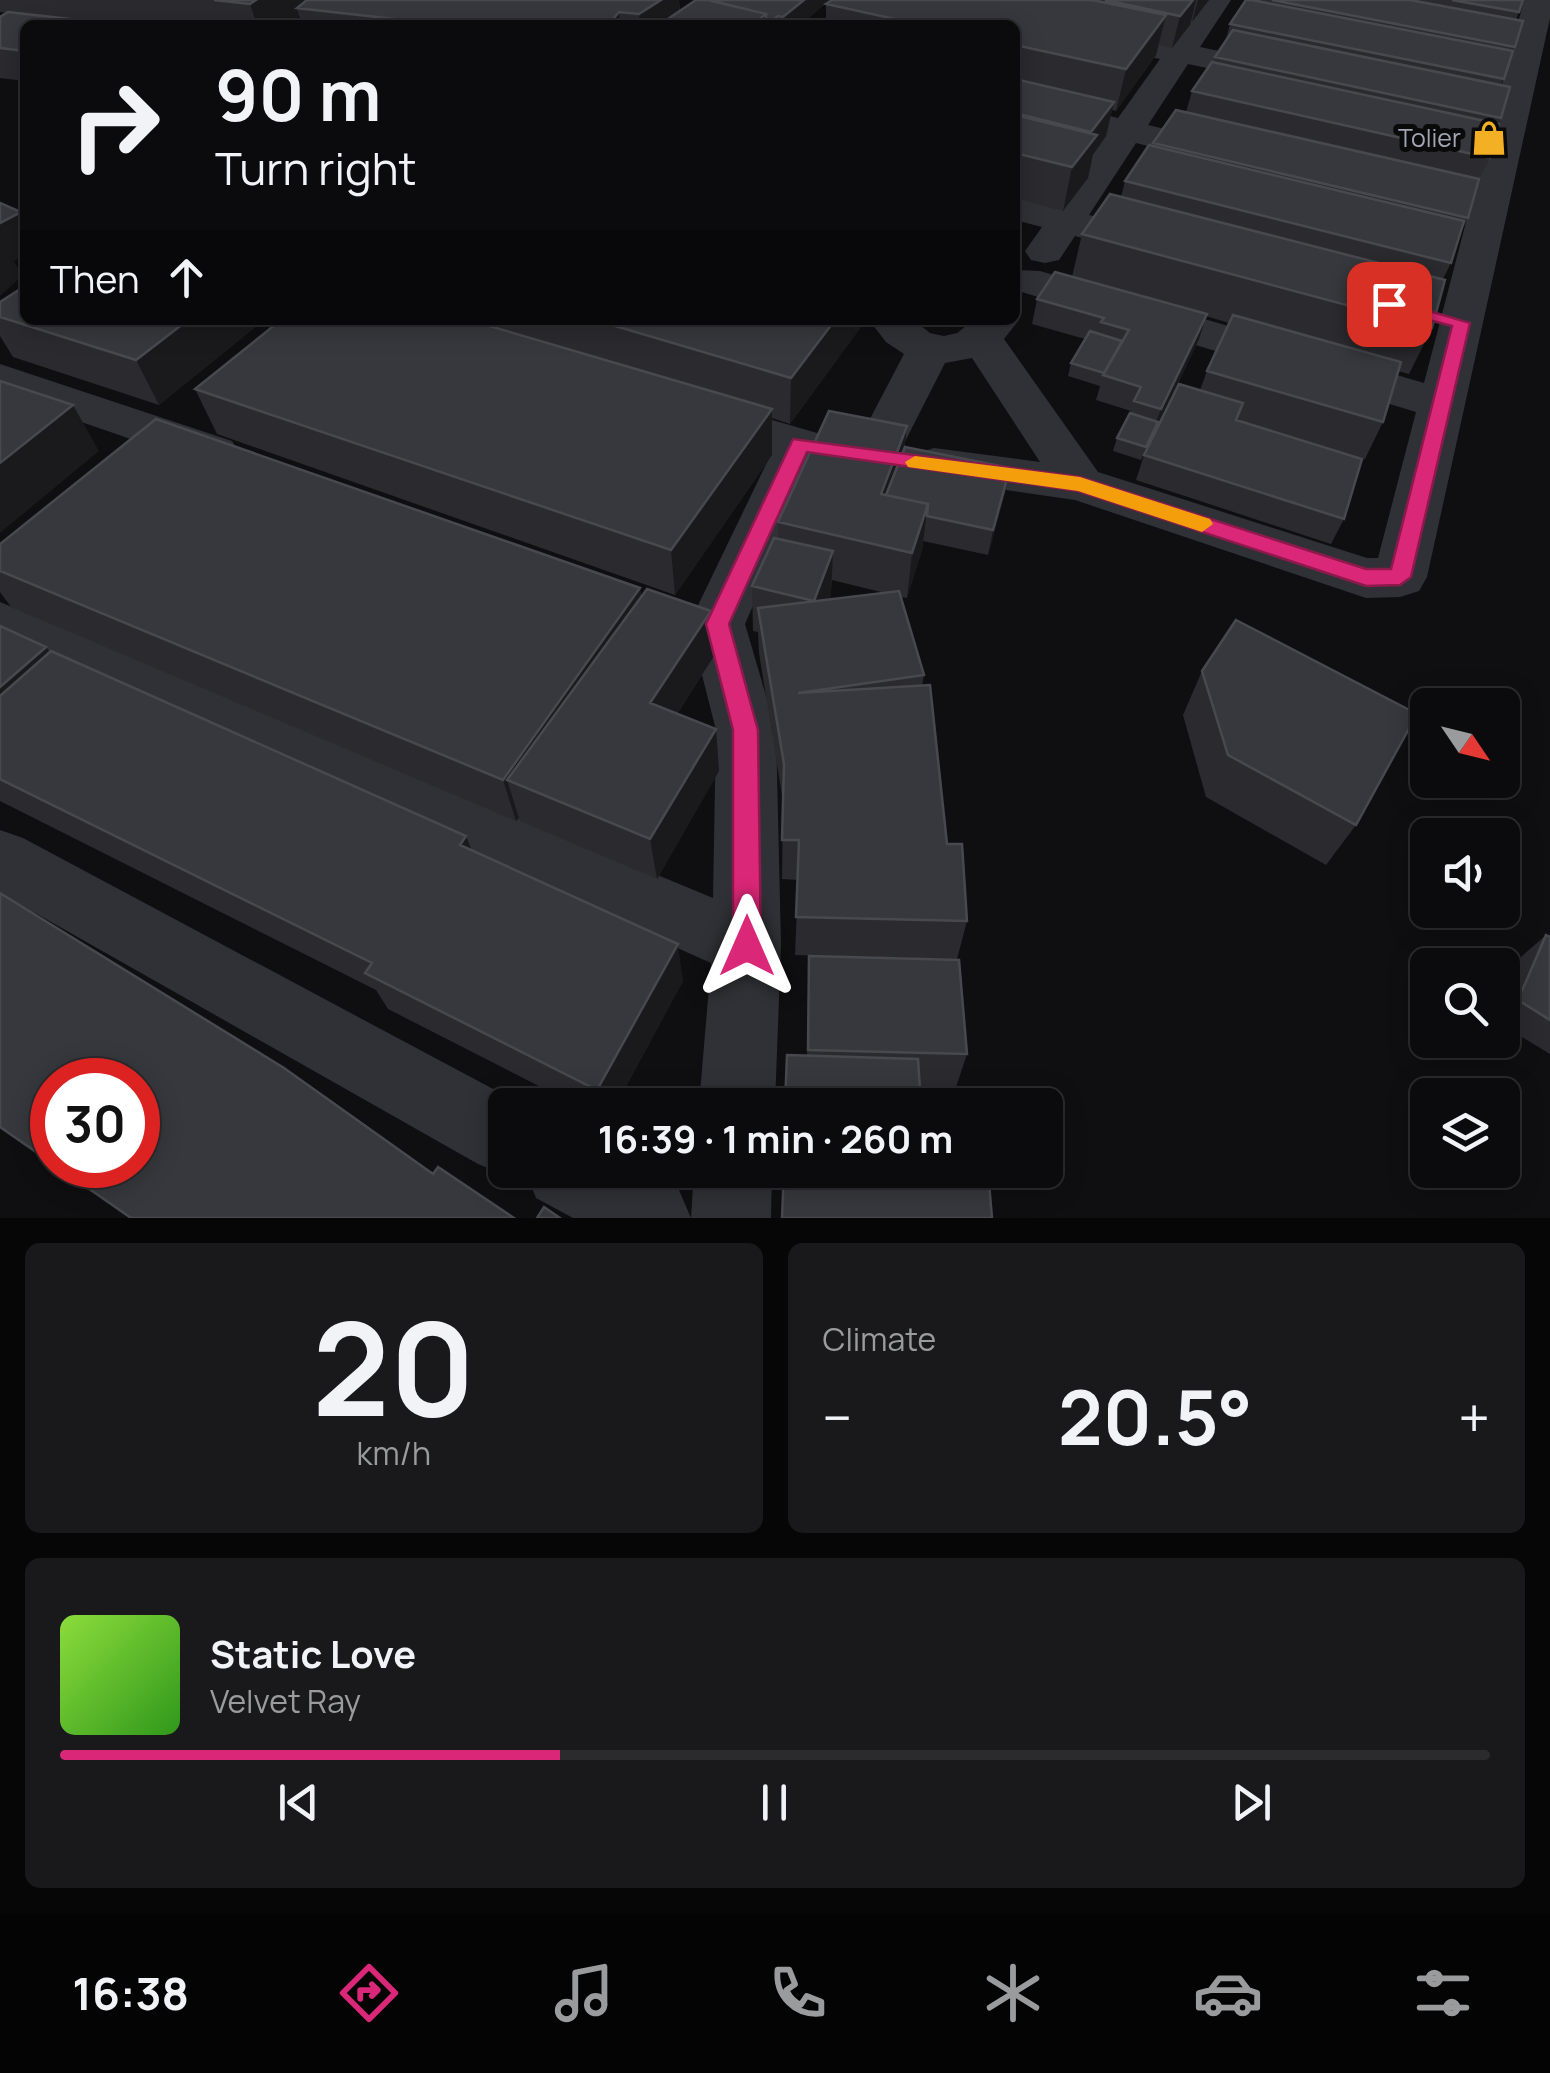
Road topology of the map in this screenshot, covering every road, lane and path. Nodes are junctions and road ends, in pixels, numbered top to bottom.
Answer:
1 (1216, 0) edge
2 (1540, 0) edge
3 (1052, 26) edge
4 (1180, 53) junction
5 (1316, 81) edge
6 (1020, 105) edge
7 (1127, 131) junction
8 (1260, 163) edge
9 (1020, 209) edge
10 (1065, 222) junction
11 (1197, 255) edge
12 (1020, 287) edge
13 (895, 325) edge
14 (989, 329) edge
15 (929, 349) junction
16 (0, 378) edge
17 (653, 399) edge
18 (209, 401) edge
19 (1442, 404) junction
20 (167, 436) junction
21 (800, 444) junction
22 (874, 457) junction
23 (259, 467) edge
24 (122, 472) edge
25 (1080, 484) junction
26 (0, 623) edge
27 (0, 859) edge
28 (747, 946) junction
29 (737, 1088) edge
30 (488, 1128) edge
31 (597, 1188) edge
32 (732, 1188) edge
33 (651, 1218) edge
34 (731, 1218) edge

1 - 4 street
2 - 19 street
3 - 4 street
4 - 5 street
4 - 7 street
6 - 7 street
7 - 8 street
7 - 10 street
9 - 10 street
10 - 11 street
10 - 12 street
12 - 19 street
13 - 15 street
14 - 15 street
14 - 25 street
15 - 22 street
16 - 20 street
17 - 21 street
18 - 20 street
19 - 25 street
20 - 23 street
20 - 24 street
21 - 22 street
21 - 28 street
22 - 25 street
26 - 28 street
27 - 30 street
28 - 29 street
31 - 33 street
32 - 34 street

